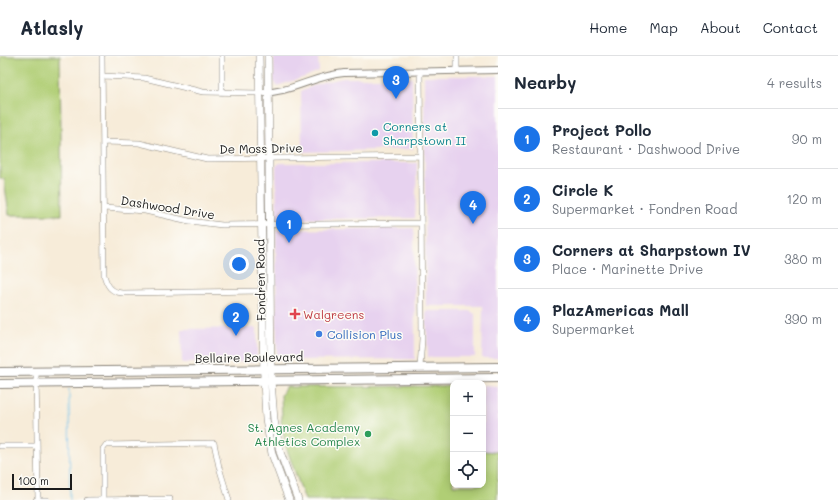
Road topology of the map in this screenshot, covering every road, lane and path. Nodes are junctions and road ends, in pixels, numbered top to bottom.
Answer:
1 (102, 56) edge
2 (222, 56) edge
3 (259, 56) edge
4 (268, 56) edge
5 (457, 56) edge
6 (498, 70) edge
7 (420, 71) junction
8 (457, 71) junction
9 (103, 76) junction
10 (222, 93) junction
11 (259, 93) junction
12 (268, 93) junction
13 (104, 142) junction
14 (420, 156) junction
15 (261, 158) junction
16 (269, 158) junction
17 (104, 208) junction
18 (420, 223) junction
19 (262, 225) junction
20 (270, 225) junction
21 (263, 291) junction
22 (271, 292) junction
23 (458, 366) junction
24 (420, 367) junction
25 (498, 367) edge
26 (268, 368) junction
27 (185, 370) junction
28 (103, 371) junction
29 (0, 372) edge
30 (36, 372) junction
31 (498, 378) edge
32 (430, 379) junction
33 (380, 380) junction
34 (267, 381) junction
35 (104, 383) junction
36 (147, 383) junction
37 (0, 384) edge
38 (36, 384) junction
39 (0, 446) edge
40 (36, 446) junction
41 (280, 452) junction
42 (272, 454) junction
43 (170, 499) edge
44 (36, 500) edge
45 (47, 500) edge
46 (87, 500) edge
47 (103, 500) edge
48 (229, 500) edge
49 (289, 500) edge
50 (298, 500) edge

1 - 9 street
2 - 10 street
3 - 11 main road, Fondren Road
4 - 12 main road, Fondren Road
5 - 8 street
6 - 8 street
7 - 8 street
7 - 12 street
7 - 14 street
9 - 10 street
9 - 13 street
10 - 11 street
11 - 12 street
11 - 15 main road, Fondren Road
12 - 16 main road, Fondren Road
13 - 15 street, De Moss Drive
13 - 17 street
14 - 16 street, De Moss Drive
14 - 18 street
15 - 16 street, De Moss Drive
15 - 19 main road, Fondren Road
16 - 20 main road, Fondren Road
17 - 19 street, Dashwood Drive
17 - 21 street
18 - 20 street, Dashwood Drive
18 - 24 street
19 - 20 street, Dashwood Drive
19 - 21 main road, Fondren Road
20 - 22 main road, Fondren Road
21 - 22 street
21 - 26 main road, Fondren Road
22 - 26 main road, Fondren Road
23 - 24 main road, Bellaire Boulevard
23 - 25 main road, Bellaire Boulevard
23 - 32 main road
24 - 26 main road, Bellaire Boulevard
24 - 33 main road
26 - 27 main road, Bellaire Boulevard
26 - 34 main road, Fondren Road
27 - 28 main road, Bellaire Boulevard
27 - 36 main road
28 - 30 main road, Bellaire Boulevard
28 - 35 main road
29 - 30 main road, Bellaire Boulevard
30 - 38 street
31 - 32 main road, Bellaire Boulevard
32 - 33 main road, Bellaire Boulevard
33 - 34 main road, Bellaire Boulevard
34 - 36 main road, Bellaire Boulevard
34 - 41 main road, Fondren Road
34 - 42 main road, Fondren Road
35 - 36 main road, Bellaire Boulevard
35 - 38 main road, Bellaire Boulevard
37 - 38 main road, Bellaire Boulevard
38 - 40 street
39 - 40 street
40 - 44 street
41 - 42 main road
41 - 50 main road, Fondren Road
42 - 49 main road, Fondren Road
43 - 47 street
44 - 45 street
46 - 47 street
47 - 48 street

